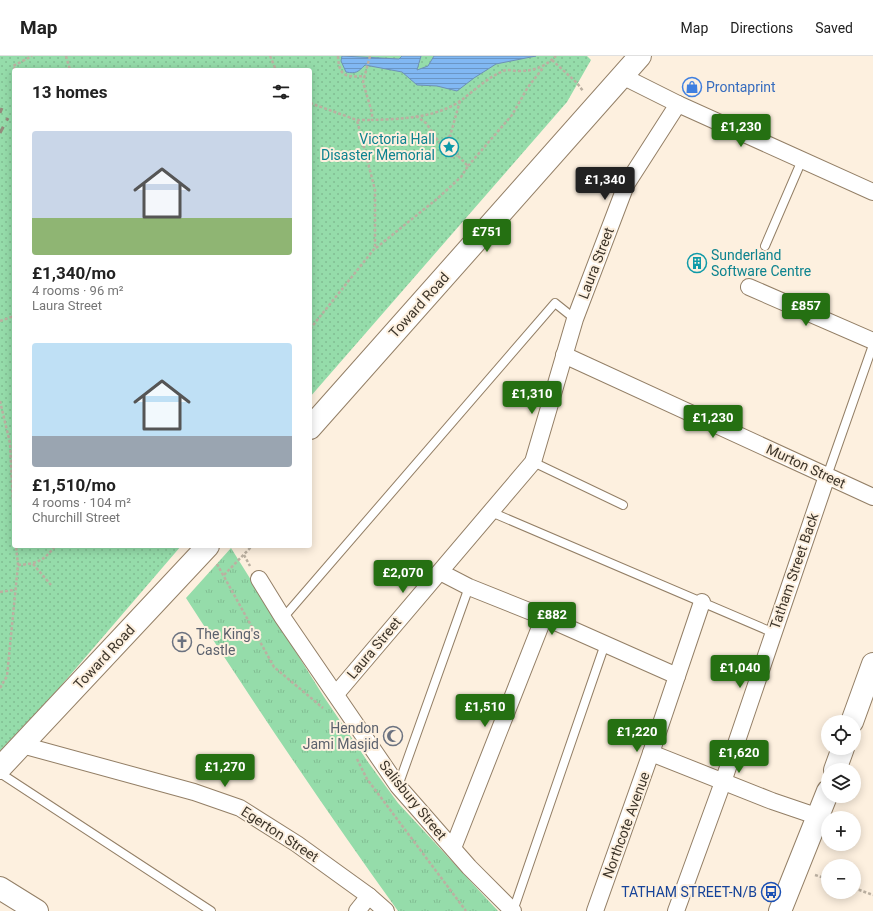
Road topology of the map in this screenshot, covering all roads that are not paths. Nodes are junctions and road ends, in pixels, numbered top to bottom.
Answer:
1 (640, 56) edge
2 (622, 76) junction
3 (678, 104) junction
4 (802, 160) junction
5 (873, 192) edge
6 (765, 246) dead end
7 (749, 287) dead end
8 (575, 319) junction
9 (873, 341) edge
10 (873, 345) edge
11 (564, 355) junction
12 (312, 426) edge
13 (533, 462) junction
14 (827, 476) junction
15 (873, 497) edge
16 (623, 505) dead end
17 (491, 512) junction
18 (211, 553) edge
19 (440, 572) junction
20 (259, 580) dead end
21 (470, 587) junction
22 (702, 602) junction
23 (544, 617) junction
24 (283, 618) junction
25 (774, 633) junction
26 (605, 644) junction
27 (873, 664) edge
28 (677, 676) junction
29 (336, 694) junction
30 (855, 715) edge
31 (22, 744) junction
32 (651, 754) junction
33 (0, 768) edge
34 (0, 773) edge
35 (723, 782) junction
36 (398, 786) junction
37 (824, 803) edge
38 (819, 817) junction
39 (453, 848) junction
40 (0, 888) edge
41 (369, 896) junction
42 (37, 911) edge
43 (211, 911) edge
44 (357, 911) edge
45 (386, 911) edge
46 (513, 911) edge
47 (595, 911) edge
48 (676, 911) edge
49 (780, 911) edge

1 - 2 main road, Toward Road
2 - 3 street
2 - 12 main road, Toward Road
3 - 4 street
3 - 8 street, Laura Street
4 - 5 street
4 - 6 lane
7 - 9 street
8 - 11 street, Laura Street
8 - 24 lane
10 - 14 lane, Tatham Street Back
11 - 13 street, Laura Street
11 - 14 street, Murton Street
13 - 16 lane
13 - 17 street, Laura Street
14 - 15 street, Murton Street
14 - 25 street, Tatham Street Back
17 - 19 street, Laura Street
17 - 22 lane
18 - 31 main road, Toward Road
19 - 21 street
19 - 29 street, Laura Street
20 - 24 street, Salisbury Street
21 - 23 street
21 - 36 lane
22 - 25 lane
22 - 28 street, Northcote Avenue
23 - 26 street
23 - 39 street
24 - 29 street, Salisbury Street
25 - 35 street, Tatham Street Back
26 - 28 street
26 - 46 lane
27 - 30 main road
28 - 32 street, Northcote Avenue
29 - 36 street, Salisbury Street
31 - 33 main road, Toward Road
31 - 41 street, Egerton Street
32 - 35 street
32 - 47 street, Northcote Avenue
34 - 43 lane
35 - 38 street
35 - 48 street, Tatham Street Back
36 - 39 street, Salisbury Street
37 - 38 main road
38 - 49 main road
39 - 46 street, Salisbury Street
40 - 42 main road
41 - 44 street
41 - 45 street, Egerton Street

